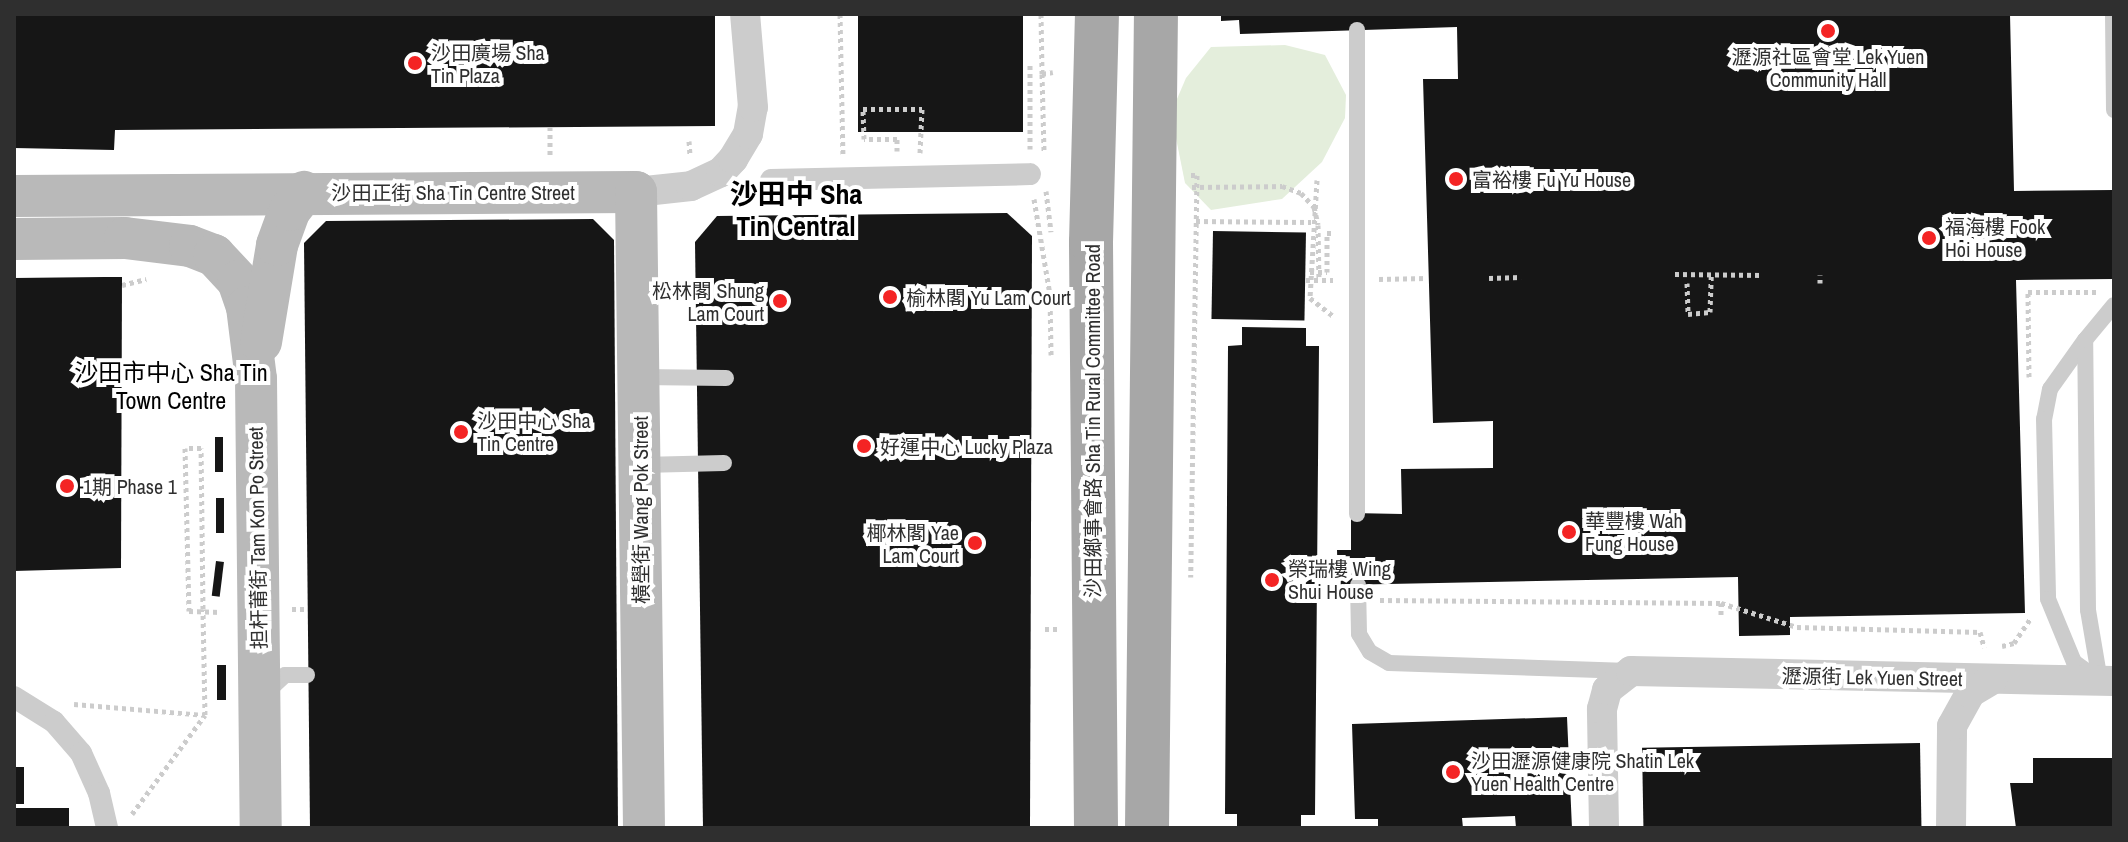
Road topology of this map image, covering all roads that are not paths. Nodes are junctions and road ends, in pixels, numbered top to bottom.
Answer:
1 (745, 14) edge
2 (1097, 14) edge
3 (1156, 14) edge
4 (2113, 14) edge
5 (1357, 30) dead end
6 (2114, 110) edge
7 (1030, 174) dead end
8 (14, 178) edge
9 (771, 180) dead end
10 (304, 192) junction
11 (636, 192) junction
12 (33, 195) edge
13 (14, 239) edge
14 (2114, 305) edge
15 (2085, 340) junction
16 (638, 377) junction
17 (726, 378) dead end
18 (256, 379) junction
19 (724, 463) dead end
20 (642, 465) junction
21 (1357, 514) dead end
22 (1358, 585) dead end
23 (1631, 671) junction
24 (307, 675) dead end
25 (1992, 680) junction
26 (2107, 681) edge
27 (20, 698) edge
28 (259, 717) junction
29 (107, 828) edge
30 (261, 828) edge
31 (644, 828) edge
32 (1096, 828) edge
33 (1147, 828) edge
34 (1604, 828) edge
35 (1951, 828) edge

1 - 11 street, 沙田正街 Sha Tin Centre Street
2 - 32 main road, 沙田鄉事會路 Sha Tin Rural Committee Road
3 - 33 main road
4 - 6 lane
5 - 21 lane
7 - 9 street
8 - 12 lane
10 - 11 main road, 沙田正街 Sha Tin Centre Street
10 - 12 main road, 沙田正街 Sha Tin Centre Street
10 - 18 main road
11 - 16 main road, 橫壆街 Wang Pok Street
13 - 18 main road, 担杆莆街 Tam Kon Po Street
14 - 15 lane
15 - 26 lane
15 - 26 lane
16 - 17 lane
16 - 20 main road, 橫壆街 Wang Pok Street
18 - 28 main road, 担杆莆街 Tam Kon Po Street
19 - 20 lane
20 - 31 main road, 橫壆街 Wang Pok Street
22 - 23 lane, 瀝源街 Lek Yuen Street
23 - 25 street, 瀝源街 Lek Yuen Street
23 - 34 street
24 - 28 lane
25 - 26 street, 瀝源街 Lek Yuen Street
25 - 35 street
27 - 29 street
28 - 30 main road, 担杆莆街 Tam Kon Po Street

